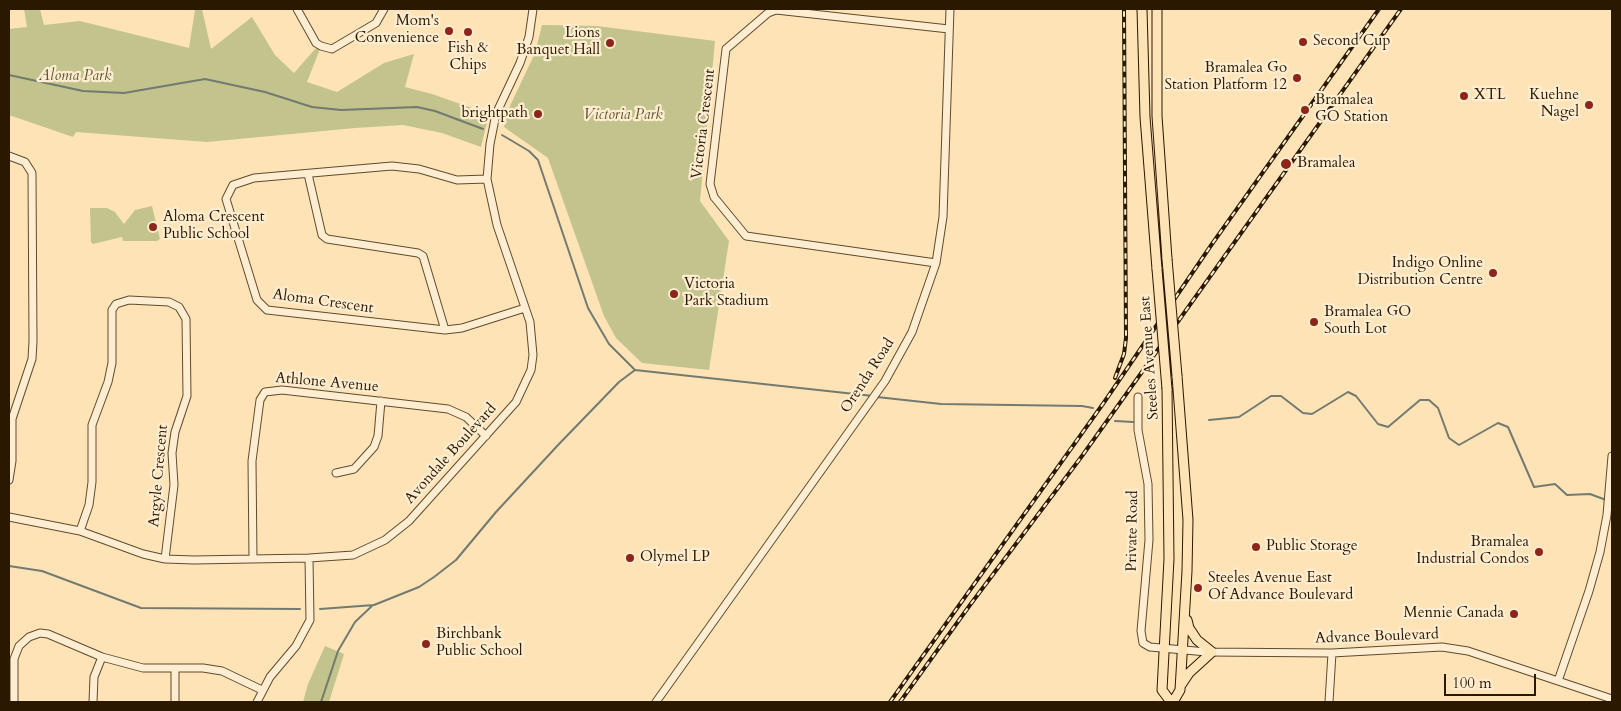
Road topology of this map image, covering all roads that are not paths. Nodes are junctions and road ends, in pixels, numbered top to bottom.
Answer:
1 (298, 9) edge
2 (384, 9) edge
3 (533, 9) edge
4 (950, 9) edge
5 (1142, 9) edge
6 (1156, 9) edge
7 (949, 29) junction
8 (1157, 116) junction
9 (1145, 117) junction
10 (9, 156) edge
11 (308, 174) junction
12 (487, 179) junction
13 (936, 263) junction
14 (525, 308) junction
15 (445, 330) junction
16 (1138, 397) dead end
17 (381, 401) junction
18 (10, 433) edge
19 (486, 436) junction
20 (1612, 456) edge
21 (336, 474) dead end
22 (9, 480) edge
23 (9, 517) edge
24 (80, 531) junction
25 (309, 558) junction
26 (165, 559) junction
27 (253, 559) junction
28 (1186, 614) junction
29 (1165, 649) junction
30 (1184, 650) junction
31 (1212, 652) junction
32 (1332, 653) junction
33 (102, 657) junction
34 (175, 670) junction
35 (1558, 681) junction
36 (1181, 685) junction
37 (262, 690) junction
38 (1612, 699) edge
39 (14, 702) edge
40 (93, 702) edge
41 (175, 702) edge
42 (257, 702) edge
43 (656, 702) edge
44 (1172, 702) edge
45 (1329, 702) edge

1 - 2 street
3 - 12 street, Avondale Boulevard
4 - 7 street, Orenda Road
5 - 9 main road, Steeles Avenue East
6 - 8 main road, Steeles Avenue East
7 - 13 street, Orenda Road
7 - 13 street, Victoria Crescent
8 - 9 main road
8 - 28 main road, Steeles Avenue East, bridge
9 - 29 main road, Steeles Avenue East, bridge
10 - 18 street
11 - 12 street, Aloma Crescent
11 - 15 street
11 - 15 street, Aloma Crescent
12 - 14 street, Avondale Boulevard
13 - 43 street, Orenda Road
14 - 15 street, Aloma Crescent
14 - 19 street, Avondale Boulevard
16 - 29 street, Private Road
17 - 19 street, Athlone Avenue
17 - 21 street
17 - 27 street, Athlone Avenue
18 - 22 street
19 - 25 street, Avondale Boulevard
20 - 35 street
23 - 24 street, Avondale Boulevard
24 - 26 street, Avondale Boulevard
24 - 26 street, Argyle Crescent
25 - 27 street, Avondale Boulevard
25 - 37 street
26 - 27 street, Avondale Boulevard
28 - 30 main road, Steeles Avenue East
28 - 31 main road
29 - 30 street, Advance Boulevard
29 - 44 main road, Steeles Avenue East
30 - 31 street, Advance Boulevard
30 - 36 main road, Steeles Avenue East
31 - 32 street, Advance Boulevard
31 - 36 main road
32 - 35 street, Advance Boulevard
32 - 45 street
33 - 34 street
33 - 39 street
33 - 40 street
34 - 37 street
34 - 41 street
35 - 38 street, Advance Boulevard
36 - 44 main road, Steeles Avenue East
37 - 42 street

